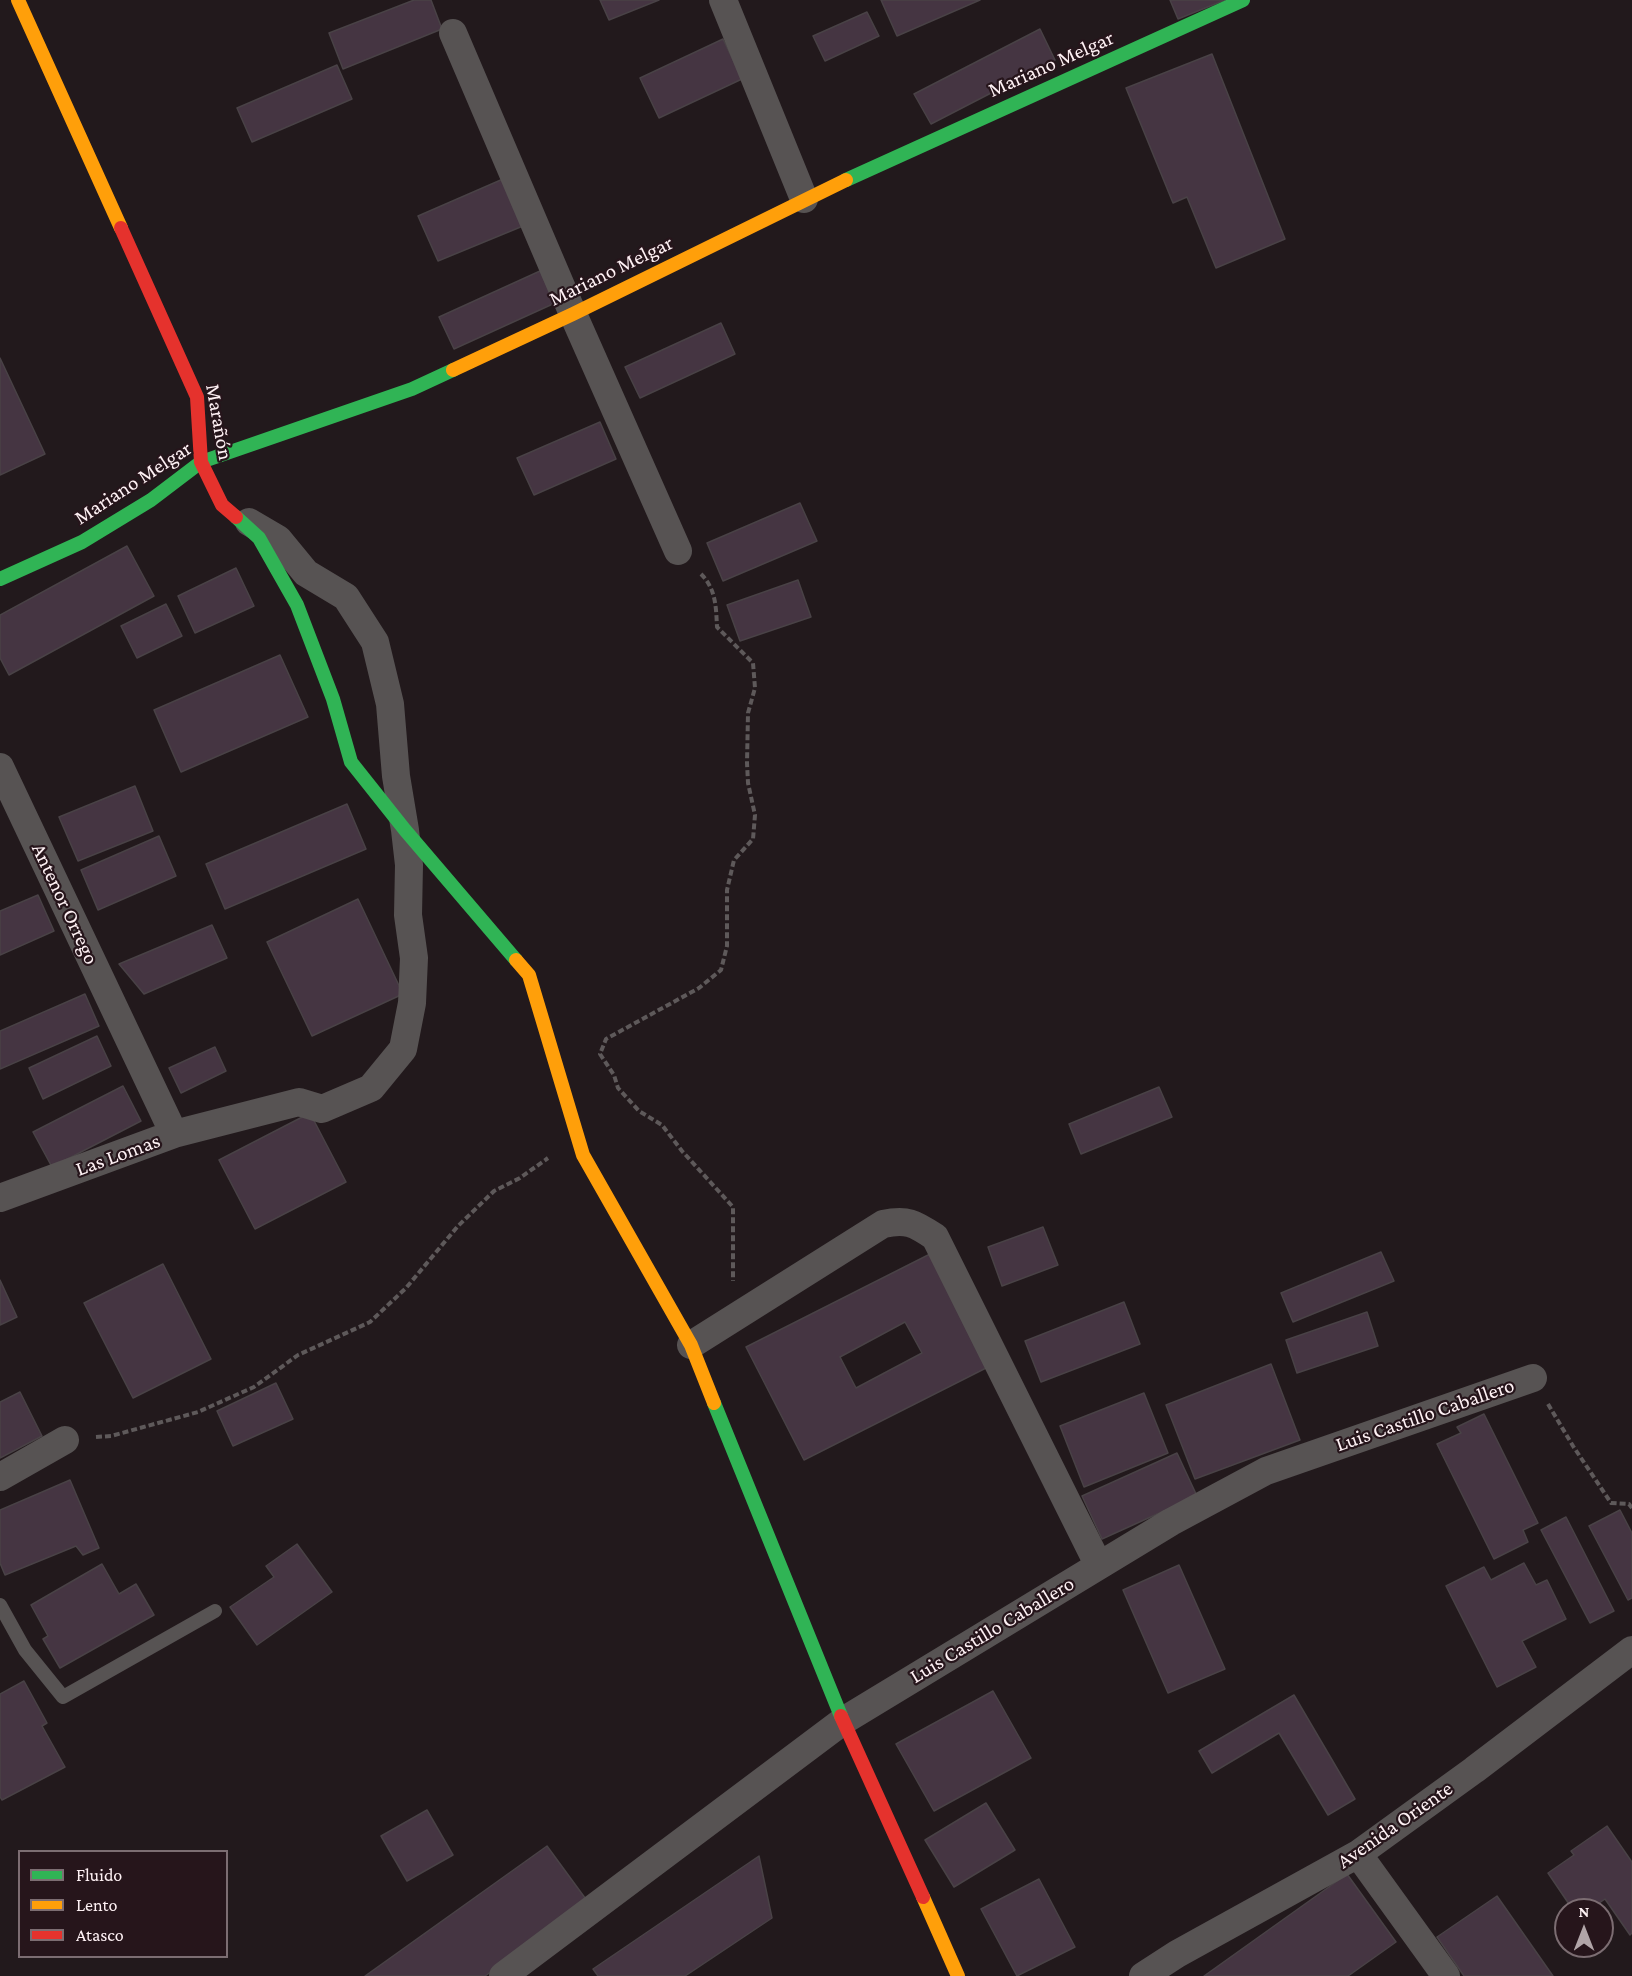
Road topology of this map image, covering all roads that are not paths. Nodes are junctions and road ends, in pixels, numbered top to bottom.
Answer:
1 (18, 0) edge
2 (723, 0) edge
3 (1243, 0) edge
4 (453, 33) dead end
5 (804, 200) junction
6 (573, 314) junction
7 (201, 462) junction
8 (222, 505) junction
9 (678, 550) road end
10 (0, 579) edge
11 (0, 767) edge
12 (405, 830) junction
13 (130, 1042) joint
14 (174, 1134) junction
15 (0, 1198) edge
16 (691, 1345) junction
17 (1533, 1378) road end
18 (65, 1440) road end
19 (0, 1477) edge
20 (1098, 1564) junction
21 (0, 1605) edge
22 (215, 1611) dead end
23 (1632, 1650) edge
24 (843, 1721) junction
25 (1358, 1854) junction
26 (503, 1976) edge
27 (958, 1976) edge
28 (1143, 1976) edge
29 (1446, 1976) edge

1 - 7 street, Marañón
2 - 5 street
3 - 5 street, Mariano Melgar
4 - 6 street
5 - 6 street, Mariano Melgar
6 - 7 street, Mariano Melgar
6 - 9 street
7 - 8 street, Marañón
7 - 10 street, Mariano Melgar
8 - 12 street, Marañón
8 - 12 street
11 - 13 street, Antenor Orrego
12 - 14 street
12 - 16 street, Marañón
13 - 14 street, Las Lomas
14 - 15 street, Las Lomas
16 - 20 street
16 - 24 street, Marañón
17 - 20 street, Luis Castillo Caballero
18 - 19 street
20 - 24 street, Luis Castillo Caballero
21 - 22 lane
23 - 25 street, Avenida Oriente
24 - 26 street, Luis Castillo Caballero
24 - 27 street, Marañón
25 - 28 street, Avenida Oriente
25 - 29 street

